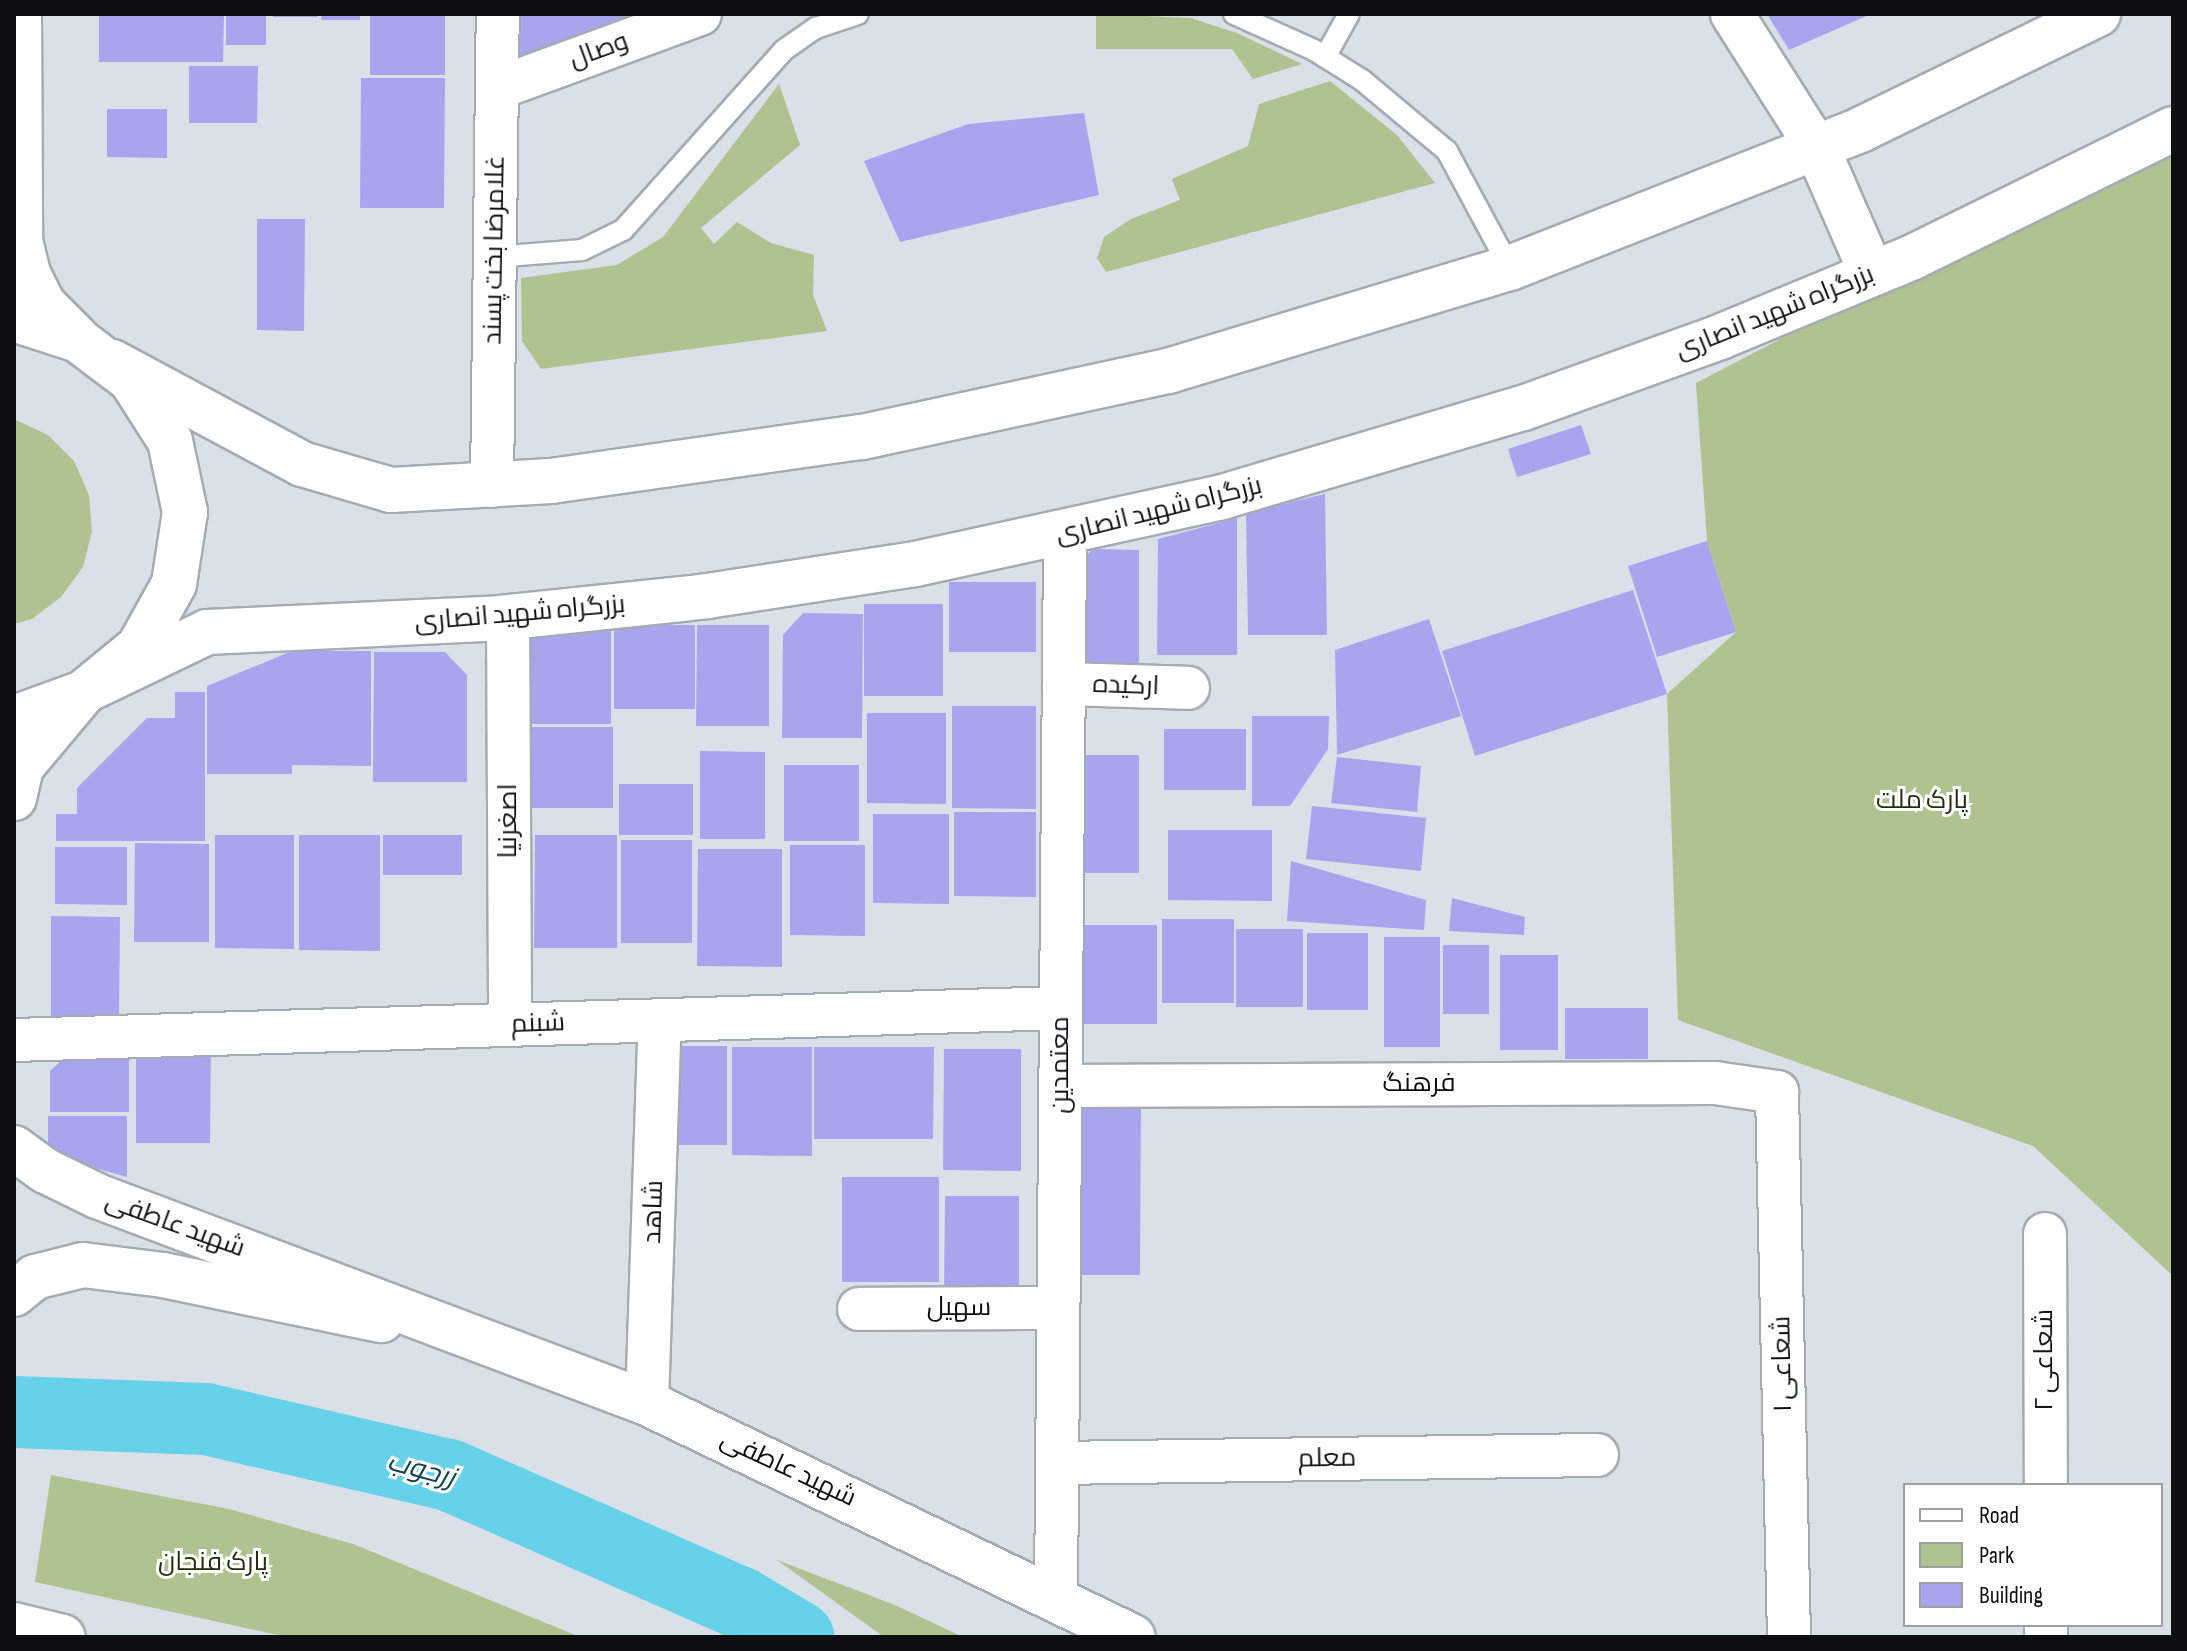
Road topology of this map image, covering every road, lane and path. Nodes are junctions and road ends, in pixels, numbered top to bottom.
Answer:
1 (19, 14) edge
2 (498, 14) edge
3 (700, 14) edge
4 (858, 14) edge
5 (1234, 14) edge
6 (1349, 14) edge
7 (1732, 14) edge
8 (2098, 14) edge
9 (1325, 57) junction
10 (498, 88) junction
11 (2173, 129) edge
12 (1817, 148) junction
13 (495, 257) junction
14 (1510, 268) junction
15 (1872, 274) junction
16 (14, 319) edge
17 (95, 351) junction
18 (492, 486) junction
19 (1065, 533) junction
20 (508, 617) junction
21 (1064, 684) junction
22 (1188, 688) dead end
23 (89, 689) junction
24 (14, 718) edge
25 (14, 798) edge
26 (1061, 1008) junction
27 (660, 1020) junction
28 (510, 1025) junction
29 (14, 1040) edge
30 (1061, 1086) junction
31 (1777, 1092) joint
32 (14, 1148) edge
33 (2045, 1234) dead end
34 (14, 1293) edge
35 (1058, 1308) junction
36 (859, 1309) dead end
37 (435, 1319) junction
38 (647, 1403) junction
39 (1597, 1455) dead end
40 (1057, 1463) junction
41 (2046, 1483) edge
42 (1056, 1596) junction
43 (14, 1625) edge
44 (63, 1637) edge
45 (1133, 1637) edge
46 (1789, 1637) edge

1 - 17 main road
2 - 10 street, غلامرضا بخت پسند
3 - 10 street, وصال
4 - 13 lane
5 - 9 lane
6 - 9 lane
7 - 12 street
8 - 12 main road
9 - 14 lane
10 - 13 street, غلامرضا بخت پسند
11 - 15 main road, بزرگراه شهید انصاری
12 - 14 main road
12 - 15 main road
13 - 18 street, غلامرضا بخت پسند
14 - 18 main road
15 - 19 main road, بزرگراه شهید انصاری
16 - 17 main road
17 - 18 main road
17 - 23 main road
19 - 20 main road, بزرگراه شهید انصاری
19 - 21 street, معتمدین
20 - 23 main road, بزرگراه شهید انصاری
20 - 28 street, اصغرنیا
21 - 22 street, ارکیده
21 - 26 street, معتمدین
23 - 24 main road, بزرگراه شهید انصاری
23 - 25 main road
26 - 27 street, شبنم
26 - 30 street, معتمدین
27 - 28 street, شبنم
27 - 38 street, شاهد
28 - 29 street, شبنم
30 - 31 street, فرهنگ
30 - 35 street, معتمدین
31 - 46 street, شعاعی ۱
32 - 37 main road, شهید عاطفی
33 - 41 street, شعاعی ۲
34 - 37 main road, شهید عاطفی
35 - 36 street, سهیل
35 - 40 street, معتمدین
37 - 38 main road, شهید عاطفی
38 - 42 main road, شهید عاطفی
39 - 40 street, معلم
40 - 42 street, معتمدین
42 - 45 main road, شهید عاطفی
43 - 44 main road

